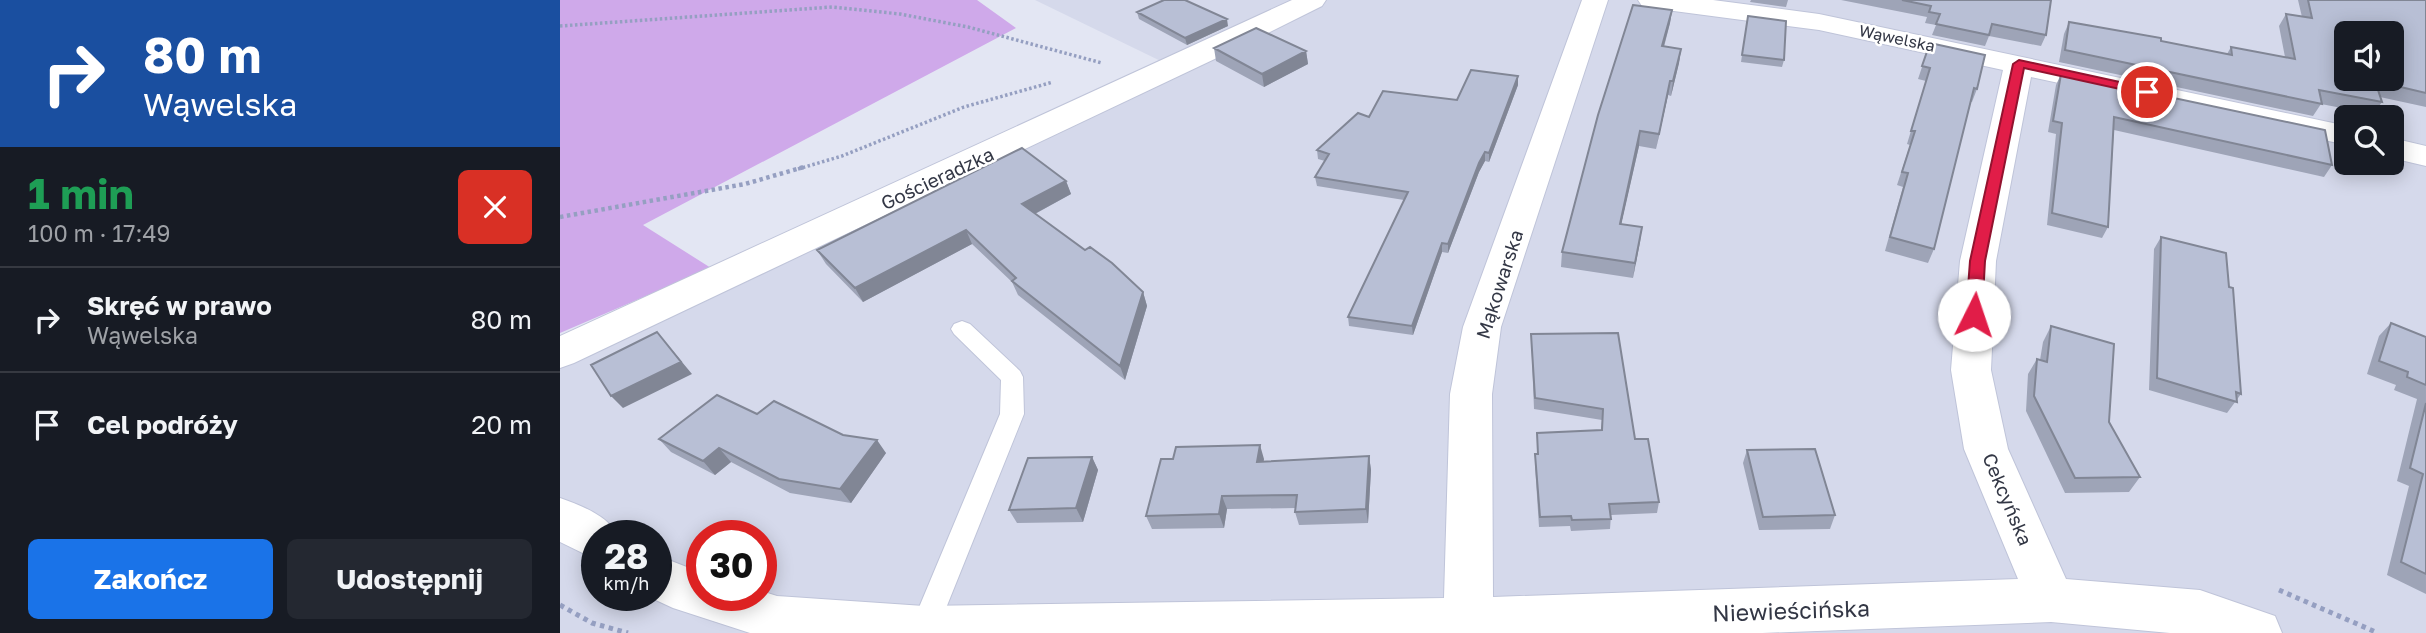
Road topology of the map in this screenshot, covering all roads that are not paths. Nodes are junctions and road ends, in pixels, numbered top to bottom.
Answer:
1 (1313, 0) edge
2 (1595, 0) edge
3 (1651, 0) edge
4 (2019, 64) junction
5 (2334, 133) edge
6 (2404, 151) edge
7 (2426, 156) edge
8 (962, 329) dead end
9 (560, 354) edge
10 (560, 518) edge
11 (581, 530) edge
12 (672, 585) edge
13 (2051, 600) junction
14 (1468, 621) junction
15 (925, 629) junction
16 (2257, 633) edge

1 - 9 street, Gościeradzka
2 - 14 street, Mąkowarska
3 - 4 street, Wąwelska
4 - 5 street, Wąwelska
4 - 13 street, Cekcyńska
6 - 7 street
8 - 15 lane
10 - 11 street
12 - 15 street, Niewieścińska
13 - 14 street, Niewieścińska
13 - 16 street, Niewieścińska
14 - 15 street, Niewieścińska

